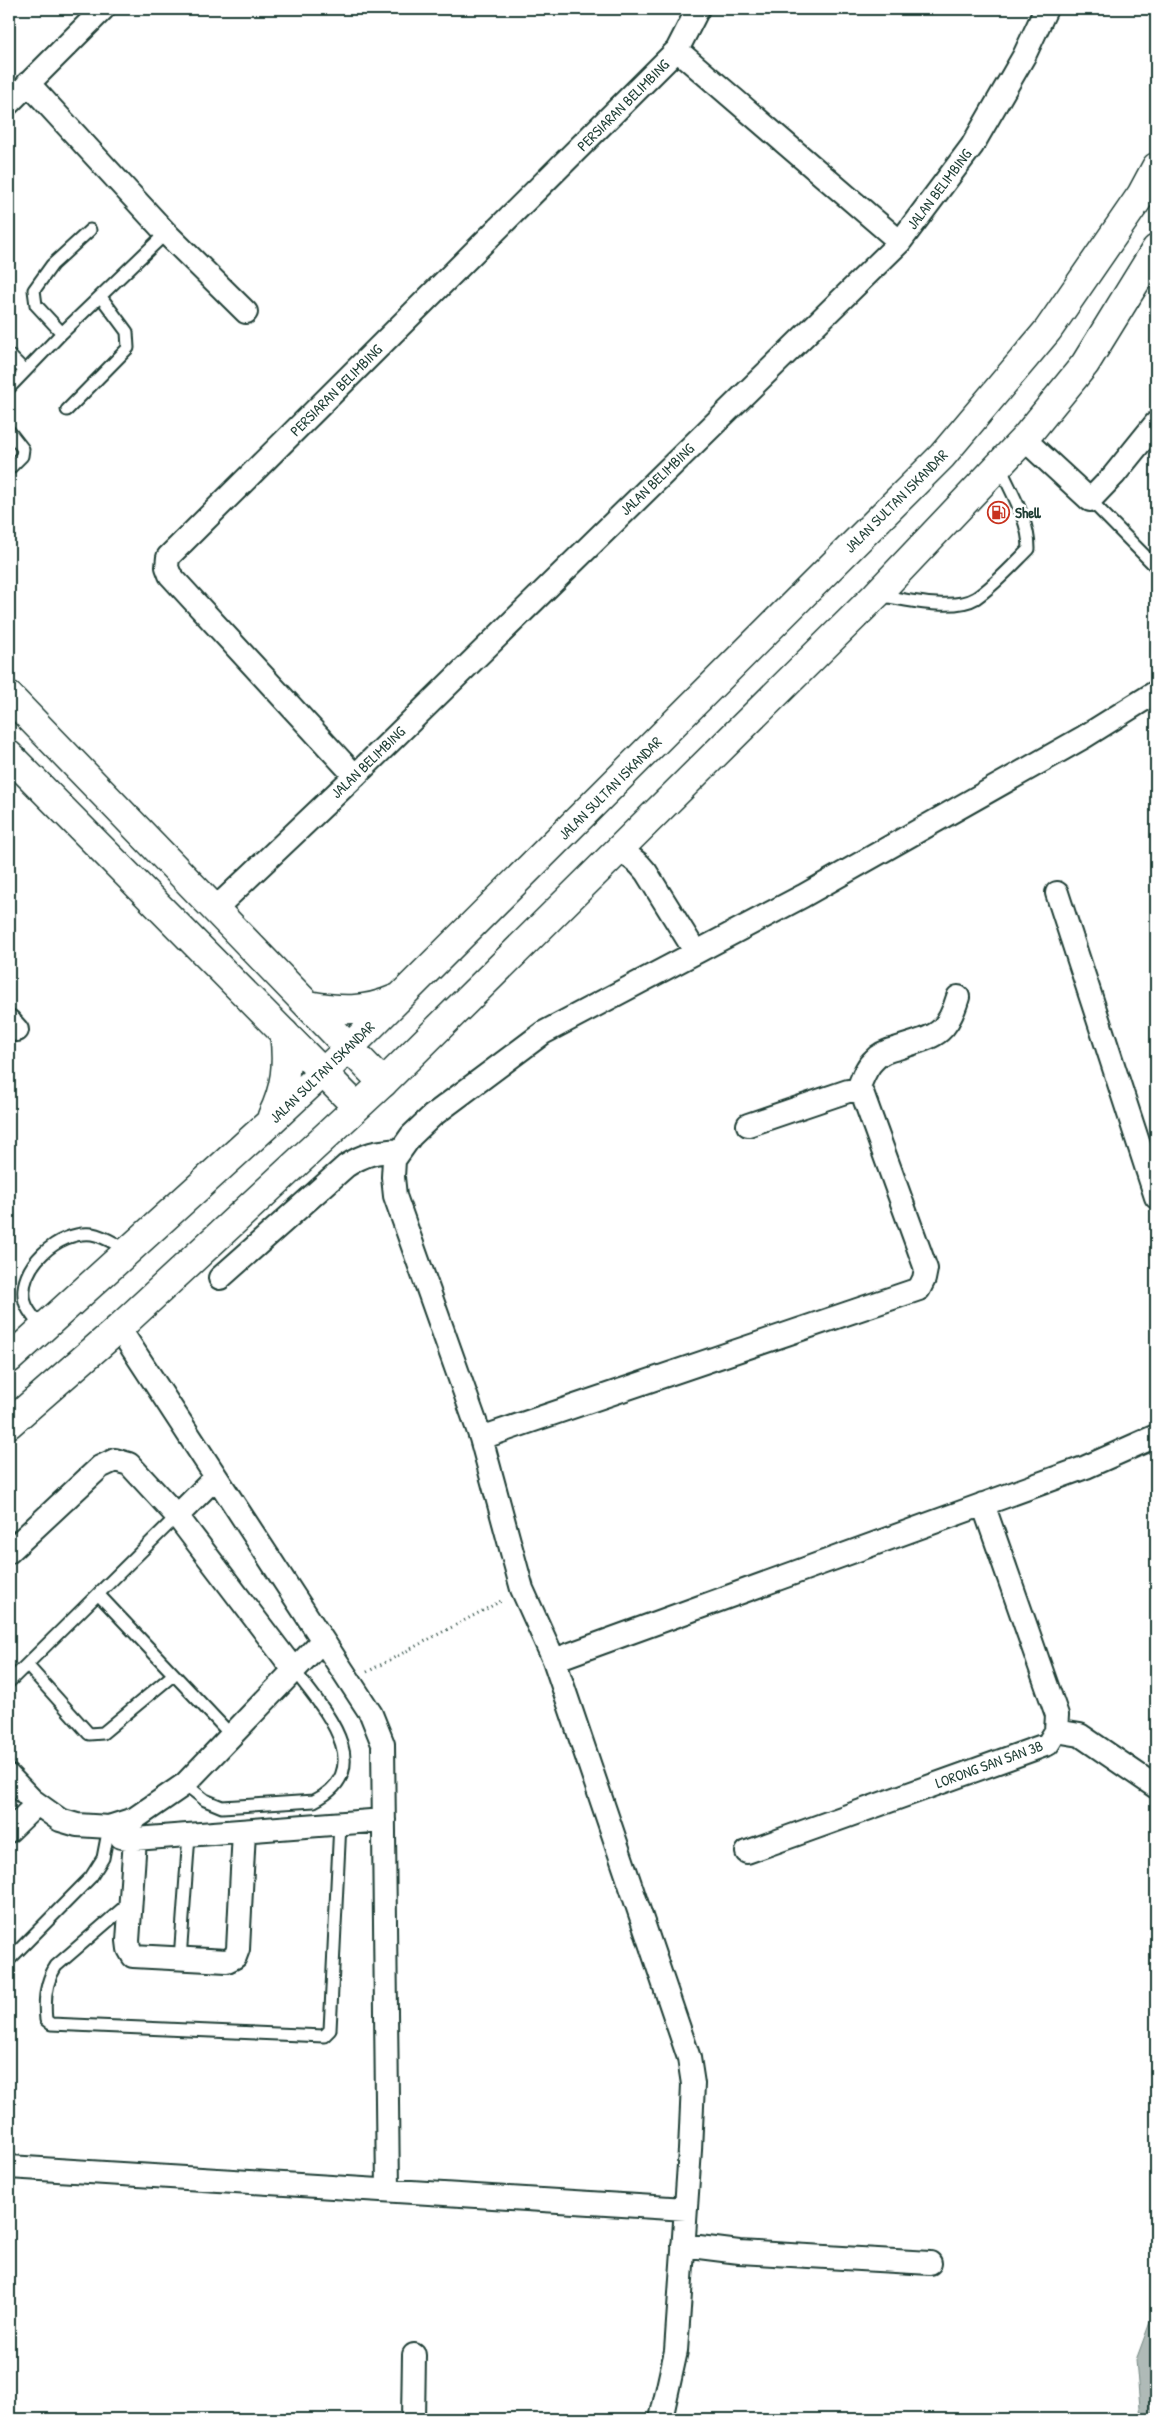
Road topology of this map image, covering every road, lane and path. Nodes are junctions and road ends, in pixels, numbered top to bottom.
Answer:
1 (104, 9) edge
2 (698, 9) edge
3 (1046, 9) edge
4 (677, 50) junction
5 (28, 83) junction
6 (9, 103) edge
7 (1156, 167) edge
8 (90, 230) dead end
9 (166, 233) junction
10 (900, 242) junction
11 (1156, 249) edge
12 (101, 297) junction
13 (246, 312) dead end
14 (62, 333) junction
15 (9, 355) edge
16 (25, 371) junction
17 (9, 388) edge
18 (67, 410) dead end
19 (1156, 423) edge
20 (9, 431) edge
21 (1024, 439) junction
22 (1000, 467) junction
23 (9, 469) edge
24 (1090, 500) junction
25 (1156, 567) edge
26 (876, 595) junction
27 (1156, 692) edge
28 (9, 696) edge
29 (9, 755) edge
30 (355, 776) junction
31 (620, 848) junction
32 (1057, 893) dead end
33 (216, 908) junction
34 (695, 951) junction
35 (399, 997) junction
36 (958, 997) dead end
37 (308, 1006) junction
38 (284, 1032) junction
39 (350, 1047) junction
40 (324, 1071) junction
41 (383, 1083) junction
42 (857, 1090) junction
43 (356, 1106) junction
44 (268, 1124) junction
45 (748, 1125) dead end
46 (399, 1150) junction
47 (1156, 1197) edge
48 (130, 1250) junction
49 (220, 1278) dead end
50 (119, 1328) junction
51 (43, 1329) junction
52 (9, 1359) edge
53 (9, 1424) edge
54 (1156, 1436) edge
55 (481, 1438) junction
56 (216, 1478) junction
57 (983, 1504) junction
58 (177, 1516) junction
59 (9, 1552) edge
60 (522, 1589) junction
61 (98, 1594) junction
62 (322, 1641) junction
63 (554, 1660) junction
64 (26, 1665) junction
65 (294, 1670) junction
66 (173, 1675) junction
67 (9, 1682) edge
68 (349, 1682) junction
69 (1056, 1731) junction
70 (232, 1736) junction
71 (9, 1776) edge
72 (185, 1784) junction
73 (1156, 1787) edge
74 (37, 1804) junction
75 (384, 1820) junction
76 (340, 1824) junction
77 (109, 1827) junction
78 (9, 1831) edge
79 (244, 1831) junction
80 (189, 1835) junction
81 (135, 1839) junction
82 (747, 1852) dead end
83 (131, 1902) junction
84 (180, 1959) junction
85 (9, 1960) edge
86 (9, 2167) edge
87 (388, 2190) junction
88 (686, 2209) junction
89 (683, 2245) junction
90 (930, 2263) dead end
91 (414, 2355) dead end
92 (413, 2419) edge
93 (661, 2419) edge

1 - 5 street
2 - 4 street, PERSIARAN BELIMBING
3 - 10 street, JALAN BELIMBING
4 - 10 street
4 - 30 street, PERSIARAN BELIMBING
5 - 6 street
5 - 9 street
7 - 35 main road, JALAN SULTAN ISKANDAR
8 - 14 lane
9 - 12 lane
9 - 13 street
10 - 30 street, JALAN BELIMBING
11 - 21 main road
12 - 14 lane
12 - 18 lane
14 - 16 lane
15 - 16 lane
16 - 17 lane
19 - 24 street
20 - 23 lane
21 - 22 main road
21 - 24 street
22 - 26 main road
22 - 26 lane
24 - 25 lane
26 - 31 main road
27 - 34 street
28 - 33 main road
29 - 38 main road
30 - 33 street, JALAN BELIMBING
31 - 34 street
31 - 41 main road
32 - 47 street
33 - 37 main road
34 - 46 street
35 - 37 main road
35 - 39 main road, JALAN SULTAN ISKANDAR
36 - 42 street
37 - 39 main road
38 - 40 main road
38 - 44 main road
39 - 40 main road, JALAN SULTAN ISKANDAR
39 - 41 main road
40 - 43 main road
40 - 44 main road, JALAN SULTAN ISKANDAR
41 - 43 main road
42 - 45 street
42 - 55 street
43 - 50 main road
44 - 48 main road, JALAN SULTAN ISKANDAR
46 - 49 street
46 - 55 street
48 - 51 main road, JALAN SULTAN ISKANDAR
48 - 51 lane
50 - 53 main road
50 - 56 street
51 - 52 main road, JALAN SULTAN ISKANDAR
54 - 57 street
55 - 60 street
56 - 58 street
56 - 62 street
57 - 63 street
57 - 69 street, LORONG SAN SAN 3B
58 - 59 street
58 - 61 lane
58 - 65 street
60 - 63 street
60 - 68 path
61 - 64 lane
61 - 66 lane
62 - 65 street
62 - 68 street
63 - 88 street
64 - 66 lane
64 - 67 lane
65 - 70 street
65 - 72 lane
66 - 70 lane
68 - 75 street
69 - 73 street
69 - 82 street, LORONG SAN SAN 3B
70 - 72 street
71 - 74 street
72 - 77 street
74 - 77 street
74 - 78 street
75 - 76 street
75 - 87 street
76 - 79 street
76 - 83 lane
77 - 81 street
77 - 85 lane
79 - 80 street
79 - 84 street
80 - 81 street
80 - 84 lane
81 - 83 street
83 - 84 street
86 - 87 street
87 - 88 street
88 - 89 street
89 - 90 street
89 - 93 street
91 - 92 street

